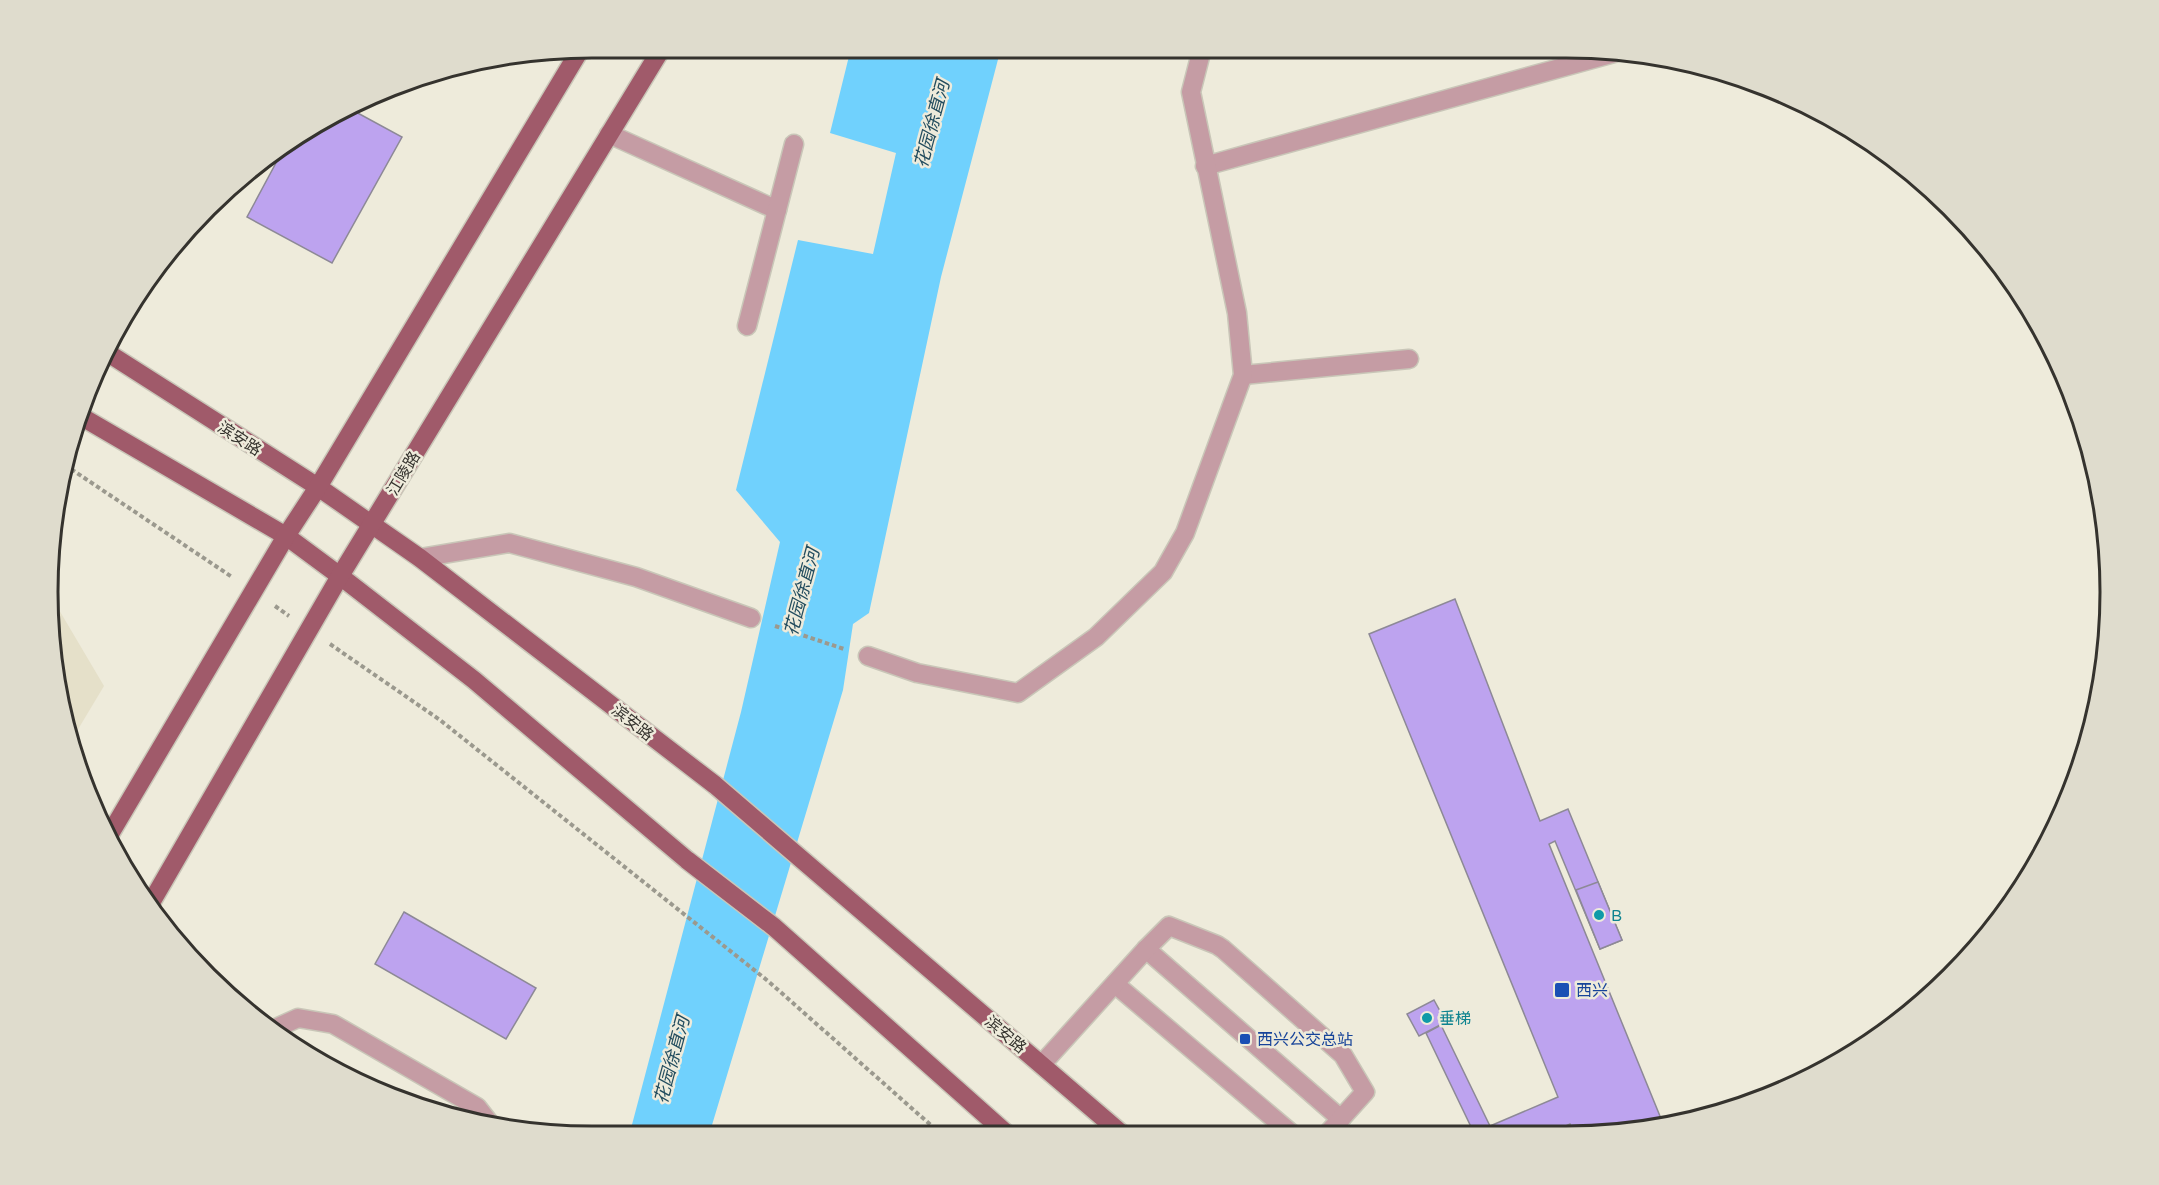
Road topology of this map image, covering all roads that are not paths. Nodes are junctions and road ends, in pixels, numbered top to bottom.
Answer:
1 (656, 58) edge
2 (1200, 58) edge
3 (575, 59) edge
4 (1591, 59) edge
5 (609, 134) junction
6 (794, 144) dead end
7 (1205, 166) junction
8 (777, 210) junction
9 (747, 326) dead end
10 (114, 356) edge
11 (1409, 358) dead end
12 (1243, 375) junction
13 (87, 420) edge
14 (318, 487) junction
15 (371, 525) junction
16 (286, 536) junction
17 (420, 558) junction
18 (340, 576) junction
19 (751, 618) road end
20 (868, 656) road end
21 (114, 828) edge
22 (154, 897) edge
23 (1146, 948) junction
24 (1115, 984) junction
25 (281, 1026) edge
26 (1042, 1064) junction
27 (483, 1115) edge
28 (1341, 1119) junction
29 (998, 1126) edge
30 (1113, 1126) edge
31 (1282, 1126) edge
32 (1334, 1126) edge

1 - 5 main road, 江陵路
2 - 7 lane
3 - 14 main road
4 - 7 lane
5 - 8 lane
5 - 15 main road, 江陵路
6 - 8 lane
7 - 12 lane
8 - 9 lane
10 - 14 main road, 滨安路
11 - 12 lane
12 - 20 lane
13 - 16 main road
14 - 15 main road, 滨安路
14 - 16 main road
15 - 17 main road, 滨安路
15 - 18 main road, 江陵路
16 - 18 main road
16 - 21 main road
17 - 19 lane
17 - 26 main road, 滨安路
18 - 22 main road, 江陵路
18 - 29 main road
23 - 24 lane
23 - 28 lane
23 - 28 lane
24 - 26 lane
24 - 31 lane
25 - 27 lane
26 - 30 main road, 滨安路
28 - 32 lane

